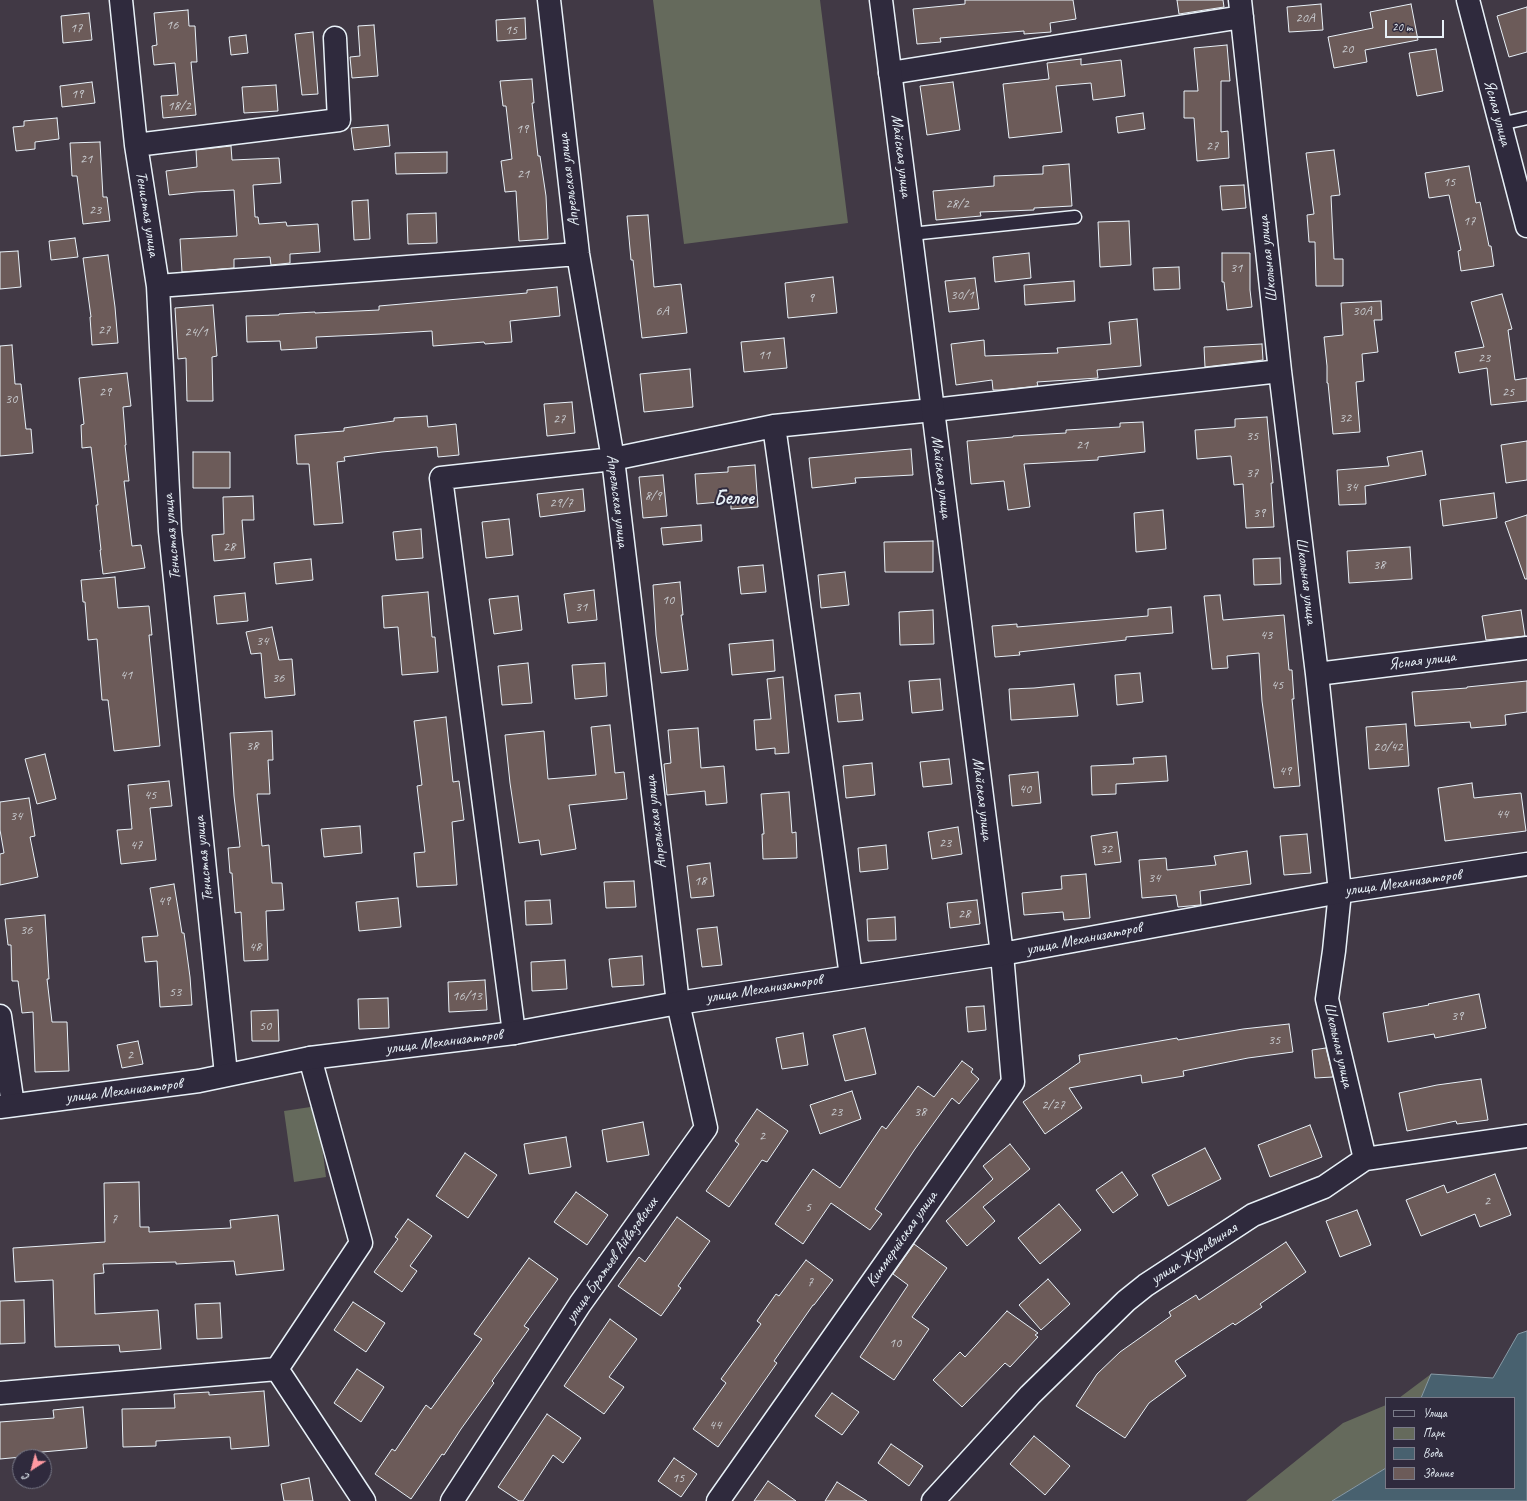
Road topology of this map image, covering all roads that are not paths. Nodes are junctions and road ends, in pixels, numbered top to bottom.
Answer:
1 (121, 0) edge
2 (549, 0) edge
3 (881, 0) edge
4 (1468, 0) edge
5 (1241, 9) edge
6 (335, 38) dead end
7 (890, 73) junction
8 (1527, 118) edge
9 (1500, 124) junction
10 (136, 145) junction
11 (1075, 217) dead end
12 (1527, 226) edge
13 (911, 234) junction
14 (578, 254) junction
15 (158, 286) junction
16 (1280, 371) junction
17 (933, 410) junction
18 (774, 426) junction
19 (612, 459) junction
20 (1527, 648) edge
21 (1317, 674) junction
22 (1527, 864) edge
23 (1340, 892) junction
24 (1002, 954) junction
25 (851, 976) junction
26 (678, 1003) junction
27 (0, 1016) edge
28 (514, 1033) junction
29 (310, 1058) junction
30 (226, 1074) junction
31 (7, 1106) edge
32 (1527, 1136) edge
33 (1364, 1159) junction
34 (276, 1369) junction
35 (0, 1393) edge
36 (364, 1501) edge
37 (452, 1501) edge
38 (718, 1501) edge
39 (933, 1501) edge

1 - 10 street, Тенистая улица
2 - 14 street, Апрельская улица
3 - 7 street, Майская улица
4 - 9 street, Ясная улица
5 - 7 street
5 - 16 street, Школьная улица
6 - 10 street
7 - 13 street, Майская улица
8 - 9 lane
9 - 12 street, Ясная улица
10 - 15 street, Тенистая улица
11 - 13 lane
13 - 17 street, Майская улица
14 - 15 street
14 - 19 street, Апрельская улица
15 - 30 street, Тенистая улица
16 - 17 street
16 - 21 street, Школьная улица
17 - 18 street
17 - 24 street, Майская улица
18 - 19 street
18 - 25 street
19 - 26 street, Апрельская улица
19 - 28 street
20 - 21 street, Ясная улица
21 - 23 street, Школьная улица
22 - 23 street, улица Механизаторов
23 - 24 street, улица Механизаторов
23 - 33 street, Школьная улица
24 - 25 street, улица Механизаторов
24 - 38 street, Киммерийская улица
25 - 26 street, улица Механизаторов
26 - 28 street, улица Механизаторов
26 - 37 street, улица Братьев Айвазовских
27 - 31 street
28 - 29 street, улица Механизаторов
29 - 30 street, улица Механизаторов
29 - 34 street
30 - 31 street, улица Механизаторов
32 - 33 street, улица Журавлиная
33 - 39 street, улица Журавлиная
34 - 35 street
34 - 36 street

